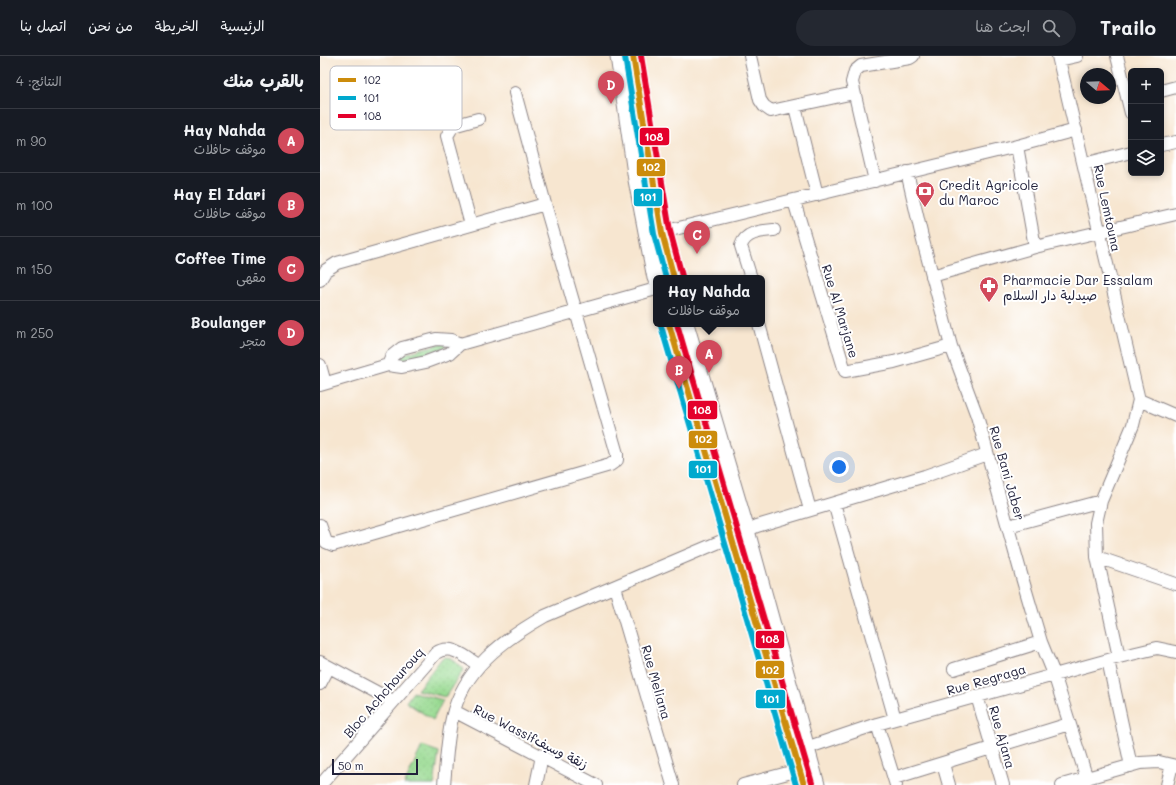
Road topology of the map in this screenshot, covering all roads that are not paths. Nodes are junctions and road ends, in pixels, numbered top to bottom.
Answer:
1 (619, 56) edge
2 (633, 56) edge
3 (750, 56) edge
4 (913, 56) edge
5 (1077, 56) edge
6 (1117, 56) edge
7 (1058, 58) edge
8 (1176, 87) edge
9 (1164, 90) edge
10 (515, 93) dead end
11 (854, 93) junction
12 (1128, 95) edge
13 (796, 107) junction
14 (478, 119) dead end
15 (462, 123) edge
16 (451, 130) edge
17 (1076, 130) junction
18 (1176, 142) edge
19 (1164, 144) edge
20 (1017, 146) junction
21 (1128, 153) edge
22 (1084, 164) junction
23 (907, 172) junction
24 (875, 181) junction
25 (817, 195) junction
26 (794, 201) junction
27 (545, 204) junction
28 (1176, 214) edge
29 (471, 225) junction
30 (774, 230) dead end
31 (1098, 232) junction
32 (655, 234) junction
33 (1036, 247) junction
34 (656, 275) edge
35 (673, 275) edge
36 (750, 275) edge
37 (932, 276) junction
38 (320, 280) edge
39 (653, 290) edge
40 (577, 311) junction
41 (670, 327) edge
42 (686, 327) edge
43 (760, 327) edge
44 (460, 344) junction
45 (951, 346) junction
46 (320, 365) edge
47 (388, 365) junction
48 (323, 384) edge
49 (1139, 400) junction
50 (1176, 416) edge
51 (987, 454) junction
52 (1101, 501) junction
53 (834, 503) junction
54 (810, 510) junction
55 (320, 525) edge
56 (1008, 526) junction
57 (738, 534) junction
58 (1097, 557) junction
59 (1176, 584) edge
60 (615, 587) junction
61 (1041, 642) junction
62 (1176, 652) edge
63 (1114, 658) junction
64 (325, 665) edge
65 (478, 665) junction
66 (954, 669) dead end
67 (1054, 674) junction
68 (320, 684) edge
69 (977, 696) junction
70 (393, 701) junction
71 (454, 711) junction
72 (895, 719) junction
73 (877, 724) junction
74 (1069, 724) junction
75 (806, 748) junction
76 (992, 748) junction
77 (542, 756) junction
78 (943, 764) junction
79 (1174, 765) edge
80 (1131, 766) junction
81 (802, 777) edge
82 (1086, 779) junction
83 (895, 782) edge
84 (320, 784) edge
85 (444, 785) edge
86 (536, 785) edge
87 (596, 785) edge
88 (673, 785) edge
89 (743, 785) edge
90 (816, 785) edge
91 (949, 785) edge
92 (1003, 785) edge
93 (1062, 785) edge
94 (1166, 785) edge

1 - 32 main road
2 - 32 main road
3 - 13 street
4 - 11 street
5 - 7 street
6 - 12 street
7 - 17 street, Rue Lemtouna
8 - 9 street
10 - 27 street
11 - 13 street
11 - 24 street
13 - 25 street
14 - 15 street
16 - 29 street
17 - 20 street
17 - 22 street, Rue Lemtouna
18 - 19 street
20 - 23 street
20 - 33 street
21 - 22 street
22 - 31 street, Rue Lemtouna
23 - 24 street
23 - 37 street, Rue Bani Jaber
24 - 25 street
25 - 26 street
26 - 32 street
26 - 45 street, Rue Al Marjane
27 - 29 street
27 - 40 street
28 - 31 street
29 - 38 street
30 - 36 street
31 - 33 street
31 - 49 street, Rue Lemtouna
32 - 34 main road
32 - 35 main road
33 - 37 street
37 - 45 street, Rue Bani Jaber
39 - 40 street
40 - 44 street
40 - 55 street
41 - 57 main road
42 - 57 main road
43 - 54 street
44 - 47 street
44 - 47 street
45 - 51 street, Rue Bani Jaber
46 - 48 street
47 - 48 street
49 - 50 street
49 - 52 street, Rue Lemtouna
51 - 53 street
51 - 56 street, Rue Bani Jaber
52 - 56 street
52 - 58 street, Rue Lemtouna
53 - 54 street
53 - 72 street
54 - 57 street
56 - 61 street, Rue Bani Jaber
57 - 60 street
57 - 75 main road
57 - 81 main road
58 - 59 street
58 - 63 street, Rue Lemtouna
60 - 65 street
60 - 88 street, Rue Meliana
61 - 66 street
61 - 67 street, Rue Bani Jaber
62 - 63 street, Rue Regraga
63 - 67 street, Rue Regraga
63 - 80 street, Rue Lemtouna
64 - 68 street
64 - 70 street
65 - 70 street, Bloc Achchourouq
65 - 71 street
67 - 69 street, Rue Regraga
67 - 74 street, Rue Bani Jaber
69 - 72 street, Rue Regraga
69 - 76 street, Rue Ajana
70 - 84 street, Bloc Achchourouq
71 - 77 street, Rue Wassifزنقة وسيف
71 - 85 street
72 - 73 street, Rue Regraga
73 - 75 street, Rue Regraga
73 - 83 street
74 - 76 street
74 - 82 street, Rue Bani Jaber
75 - 90 main road
76 - 78 street
76 - 92 street, Rue Ajana
77 - 86 street
77 - 87 street, Rue Wassifزنقة وسيف
78 - 83 street
78 - 91 street
79 - 80 street
79 - 94 street
80 - 82 street
81 - 89 street
82 - 93 street

